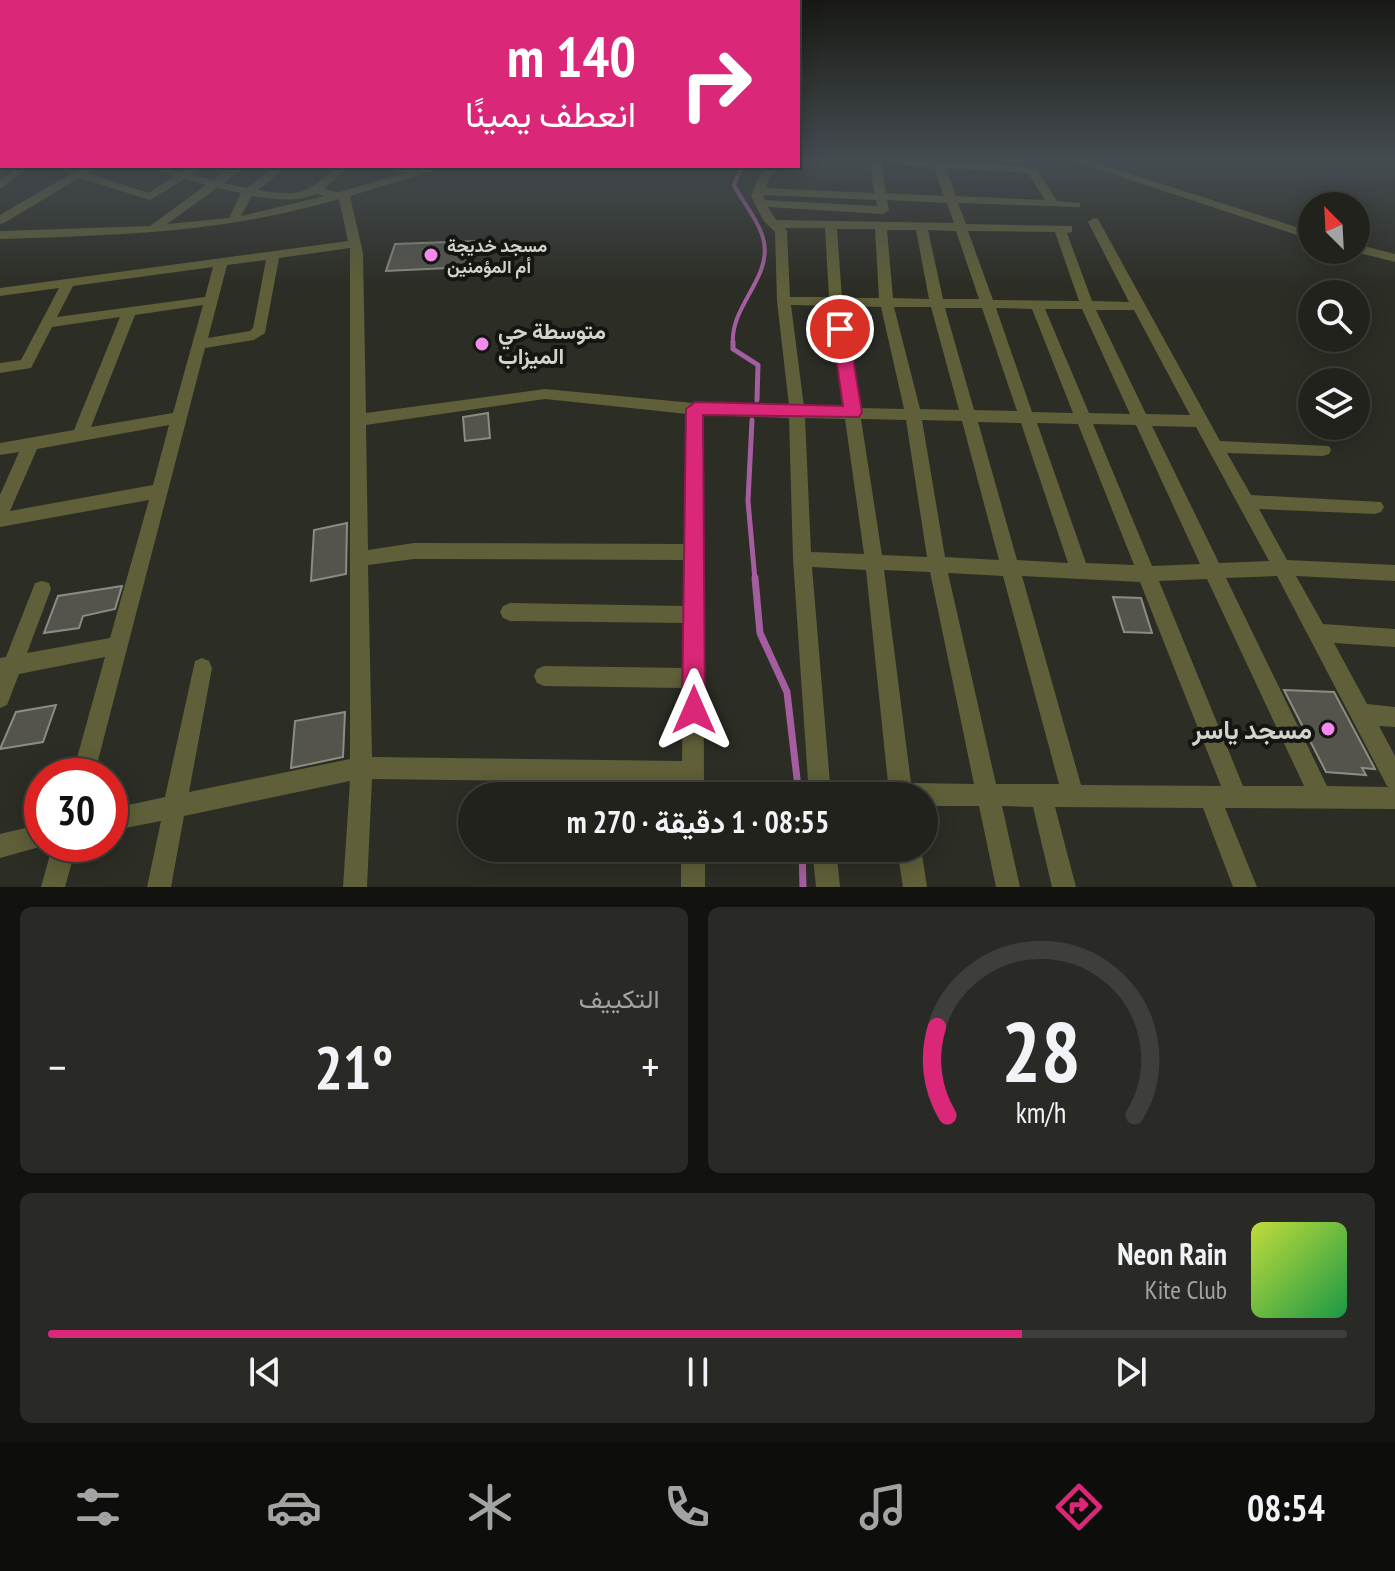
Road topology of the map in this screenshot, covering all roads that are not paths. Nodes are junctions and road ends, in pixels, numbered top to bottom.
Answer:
1 (30, 202) edge
2 (189, 202) edge
3 (240, 202) edge
4 (316, 202) edge
5 (345, 202) edge
6 (766, 202) edge
7 (837, 202) edge
8 (882, 202) edge
9 (950, 202) edge
10 (1020, 202) edge
11 (1207, 202) edge
12 (1053, 204) joint
13 (1076, 205) dead end
14 (0, 220) edge
15 (234, 221) junction
16 (1094, 222) dead end
17 (831, 223) junction
18 (774, 224) junction
19 (881, 224) junction
20 (921, 226) junction
21 (960, 226) junction
22 (153, 229) junction
23 (1298, 232) edge
24 (0, 235) edge
25 (355, 244) junction
26 (1370, 252) edge
27 (273, 255) junction
28 (1395, 258) edge
29 (221, 262) junction
30 (68, 283) junction
31 (0, 292) edge
32 (211, 300) junction
33 (784, 301) junction
34 (886, 301) junction
35 (836, 302) junction
36 (937, 303) junction
37 (987, 305) junction
38 (1037, 305) junction
39 (1087, 306) junction
40 (1138, 306) junction
41 (129, 312) junction
42 (47, 323) junction
43 (199, 344) junction
44 (0, 368) edge
45 (695, 409) junction
46 (797, 410) junction
47 (853, 412) junction
48 (913, 413) junction
49 (967, 415) junction
50 (1027, 417) junction
51 (179, 418) junction
52 (1083, 418) junction
53 (1140, 419) junction
54 (358, 420) junction
55 (1199, 421) junction
56 (80, 435) junction
57 (31, 443) junction
58 (1214, 447) junction
59 (0, 449) edge
60 (1323, 450) dead end
61 (159, 491) junction
62 (1245, 502) junction
63 (1375, 507) dead end
64 (0, 518) edge
65 (694, 552) junction
66 (359, 559) junction
67 (802, 559) junction
68 (874, 562) junction
69 (937, 564) junction
70 (1010, 568) junction
71 (1283, 568) junction
72 (1214, 570) junction
73 (1080, 571) junction
74 (1395, 573) edge
75 (1147, 574) junction
76 (42, 589) dead end
77 (510, 612) dead end
78 (694, 615) junction
79 (1318, 633) junction
80 (1395, 638) edge
81 (119, 645) junction
82 (6, 666) edge
83 (202, 668) dead end
84 (544, 676) dead end
85 (694, 678) junction
86 (0, 698) edge
87 (1362, 714) junction
88 (1395, 717) edge
89 (88, 758) edge
90 (360, 768) junction
91 (693, 772) junction
92 (1395, 778) edge
93 (693, 782) edge
94 (819, 782) edge
95 (899, 782) edge
96 (938, 795) edge
97 (988, 795) junction
98 (1041, 795) junction
99 (1209, 795) junction
100 (1236, 795) junction
101 (1073, 796) junction
102 (1320, 796) junction
103 (1395, 798) edge
104 (174, 807) junction
105 (128, 816) edge
106 (24, 840) edge
107 (0, 846) edge
108 (60, 862) edge
109 (693, 862) edge
110 (825, 862) edge
111 (911, 862) edge
112 (53, 887) edge
113 (159, 887) edge
114 (355, 887) edge
115 (693, 887) edge
116 (828, 887) edge
117 (915, 887) edge
118 (1008, 887) edge
119 (1064, 887) edge
120 (1245, 887) edge

1 - 14 street
2 - 22 street
3 - 15 street
4 - 15 street
5 - 25 street
6 - 18 street
7 - 8 street
9 - 21 street
10 - 12 street
11 - 23 street
12 - 13 street
15 - 22 street
16 - 40 street
17 - 18 street
17 - 19 street
17 - 35 street
18 - 33 street
19 - 20 street
19 - 34 street
20 - 21 street
20 - 36 street
21 - 37 street
21 - 39 street
22 - 24 street
25 - 27 street
25 - 54 street
26 - 28 street
27 - 29 street
27 - 43 street
29 - 30 street
29 - 32 street
30 - 31 street
30 - 42 street
32 - 41 street
32 - 43 street
33 - 35 street
33 - 46 street
34 - 35 street
34 - 36 street
34 - 48 street
35 - 47 street
36 - 37 street
36 - 49 street
37 - 38 street
37 - 50 street
38 - 39 street
38 - 52 street
39 - 40 street
39 - 53 street
40 - 55 street
41 - 42 street
41 - 56 street
42 - 44 street
43 - 51 street
45 - 46 street
45 - 54 street
45 - 65 street
46 - 47 street
46 - 67 street
47 - 48 street
47 - 68 street
48 - 49 street
48 - 69 street
49 - 50 street
49 - 70 street
50 - 52 street
50 - 73 street
51 - 56 street
51 - 61 street
52 - 53 street
52 - 75 street
53 - 55 street
53 - 72 street
54 - 66 street
55 - 58 street
56 - 57 street
57 - 59 street
57 - 64 street
58 - 60 street
58 - 62 street
61 - 64 street
61 - 81 street
62 - 63 street
62 - 71 street
65 - 66 street
65 - 78 street
66 - 90 street
67 - 68 street
67 - 94 street
68 - 69 street
68 - 95 street
69 - 70 street
69 - 97 street
70 - 73 street
70 - 101 street
71 - 72 street
71 - 74 street
71 - 79 street
72 - 75 street
72 - 102 street
73 - 75 street
75 - 100 street
76 - 82 street
77 - 78 street
78 - 85 street
79 - 80 street
79 - 87 street
81 - 82 street
81 - 89 street
82 - 86 street
83 - 104 street
84 - 85 street
85 - 91 street
87 - 88 street
87 - 92 street
90 - 91 street
90 - 104 street
90 - 114 street
91 - 93 street
96 - 97 street
97 - 98 street
97 - 118 street
98 - 101 street
98 - 119 street
99 - 100 street
99 - 101 street
99 - 120 street
100 - 102 street
102 - 103 street
104 - 105 street
104 - 113 street
106 - 107 street
108 - 112 street
109 - 115 street
110 - 116 street
111 - 117 street

